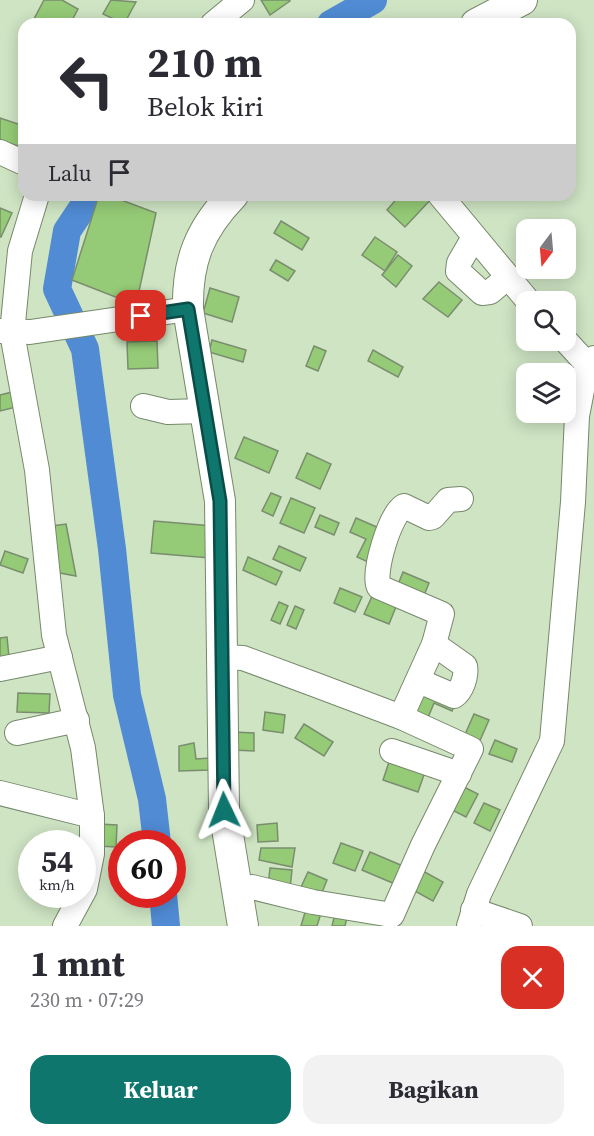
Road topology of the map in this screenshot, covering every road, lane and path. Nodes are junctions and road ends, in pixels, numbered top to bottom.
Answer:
1 (242, 0) edge
2 (522, 0) edge
3 (220, 18) edge
4 (488, 18) edge
5 (0, 152) edge
6 (18, 160) edge
7 (35, 201) edge
8 (228, 201) edge
9 (445, 201) edge
10 (474, 237) junction
11 (507, 277) junction
12 (519, 291) edge
13 (188, 309) junction
14 (14, 332) edge
15 (576, 349) edge
16 (591, 361) edge
17 (143, 406) dead end
18 (205, 411) junction
19 (461, 499) dead end
20 (434, 644) junction
21 (60, 657) junction
22 (222, 657) junction
23 (0, 669) edge
24 (418, 681) junction
25 (401, 717) junction
26 (77, 720) junction
27 (17, 733) dead end
28 (392, 751) dead end
29 (459, 774) junction
30 (0, 793) edge
31 (92, 816) junction
32 (237, 890) junction
33 (471, 918) edge
34 (65, 926) edge
35 (243, 926) edge
36 (520, 926) edge

1 - 3 street
2 - 4 main road
5 - 6 street
7 - 14 street
8 - 13 main road
9 - 10 street
10 - 11 street
10 - 11 street
11 - 12 street
13 - 14 street
13 - 18 main road
14 - 21 street
15 - 16 street
16 - 33 street
17 - 18 street
18 - 22 main road
19 - 20 street
20 - 24 street
20 - 24 street
21 - 23 street
21 - 26 street
22 - 25 street
22 - 32 main road
24 - 25 street
25 - 29 street
26 - 27 street
26 - 31 street
28 - 29 street
29 - 32 street
30 - 31 street
31 - 34 street
32 - 35 main road
33 - 36 street

